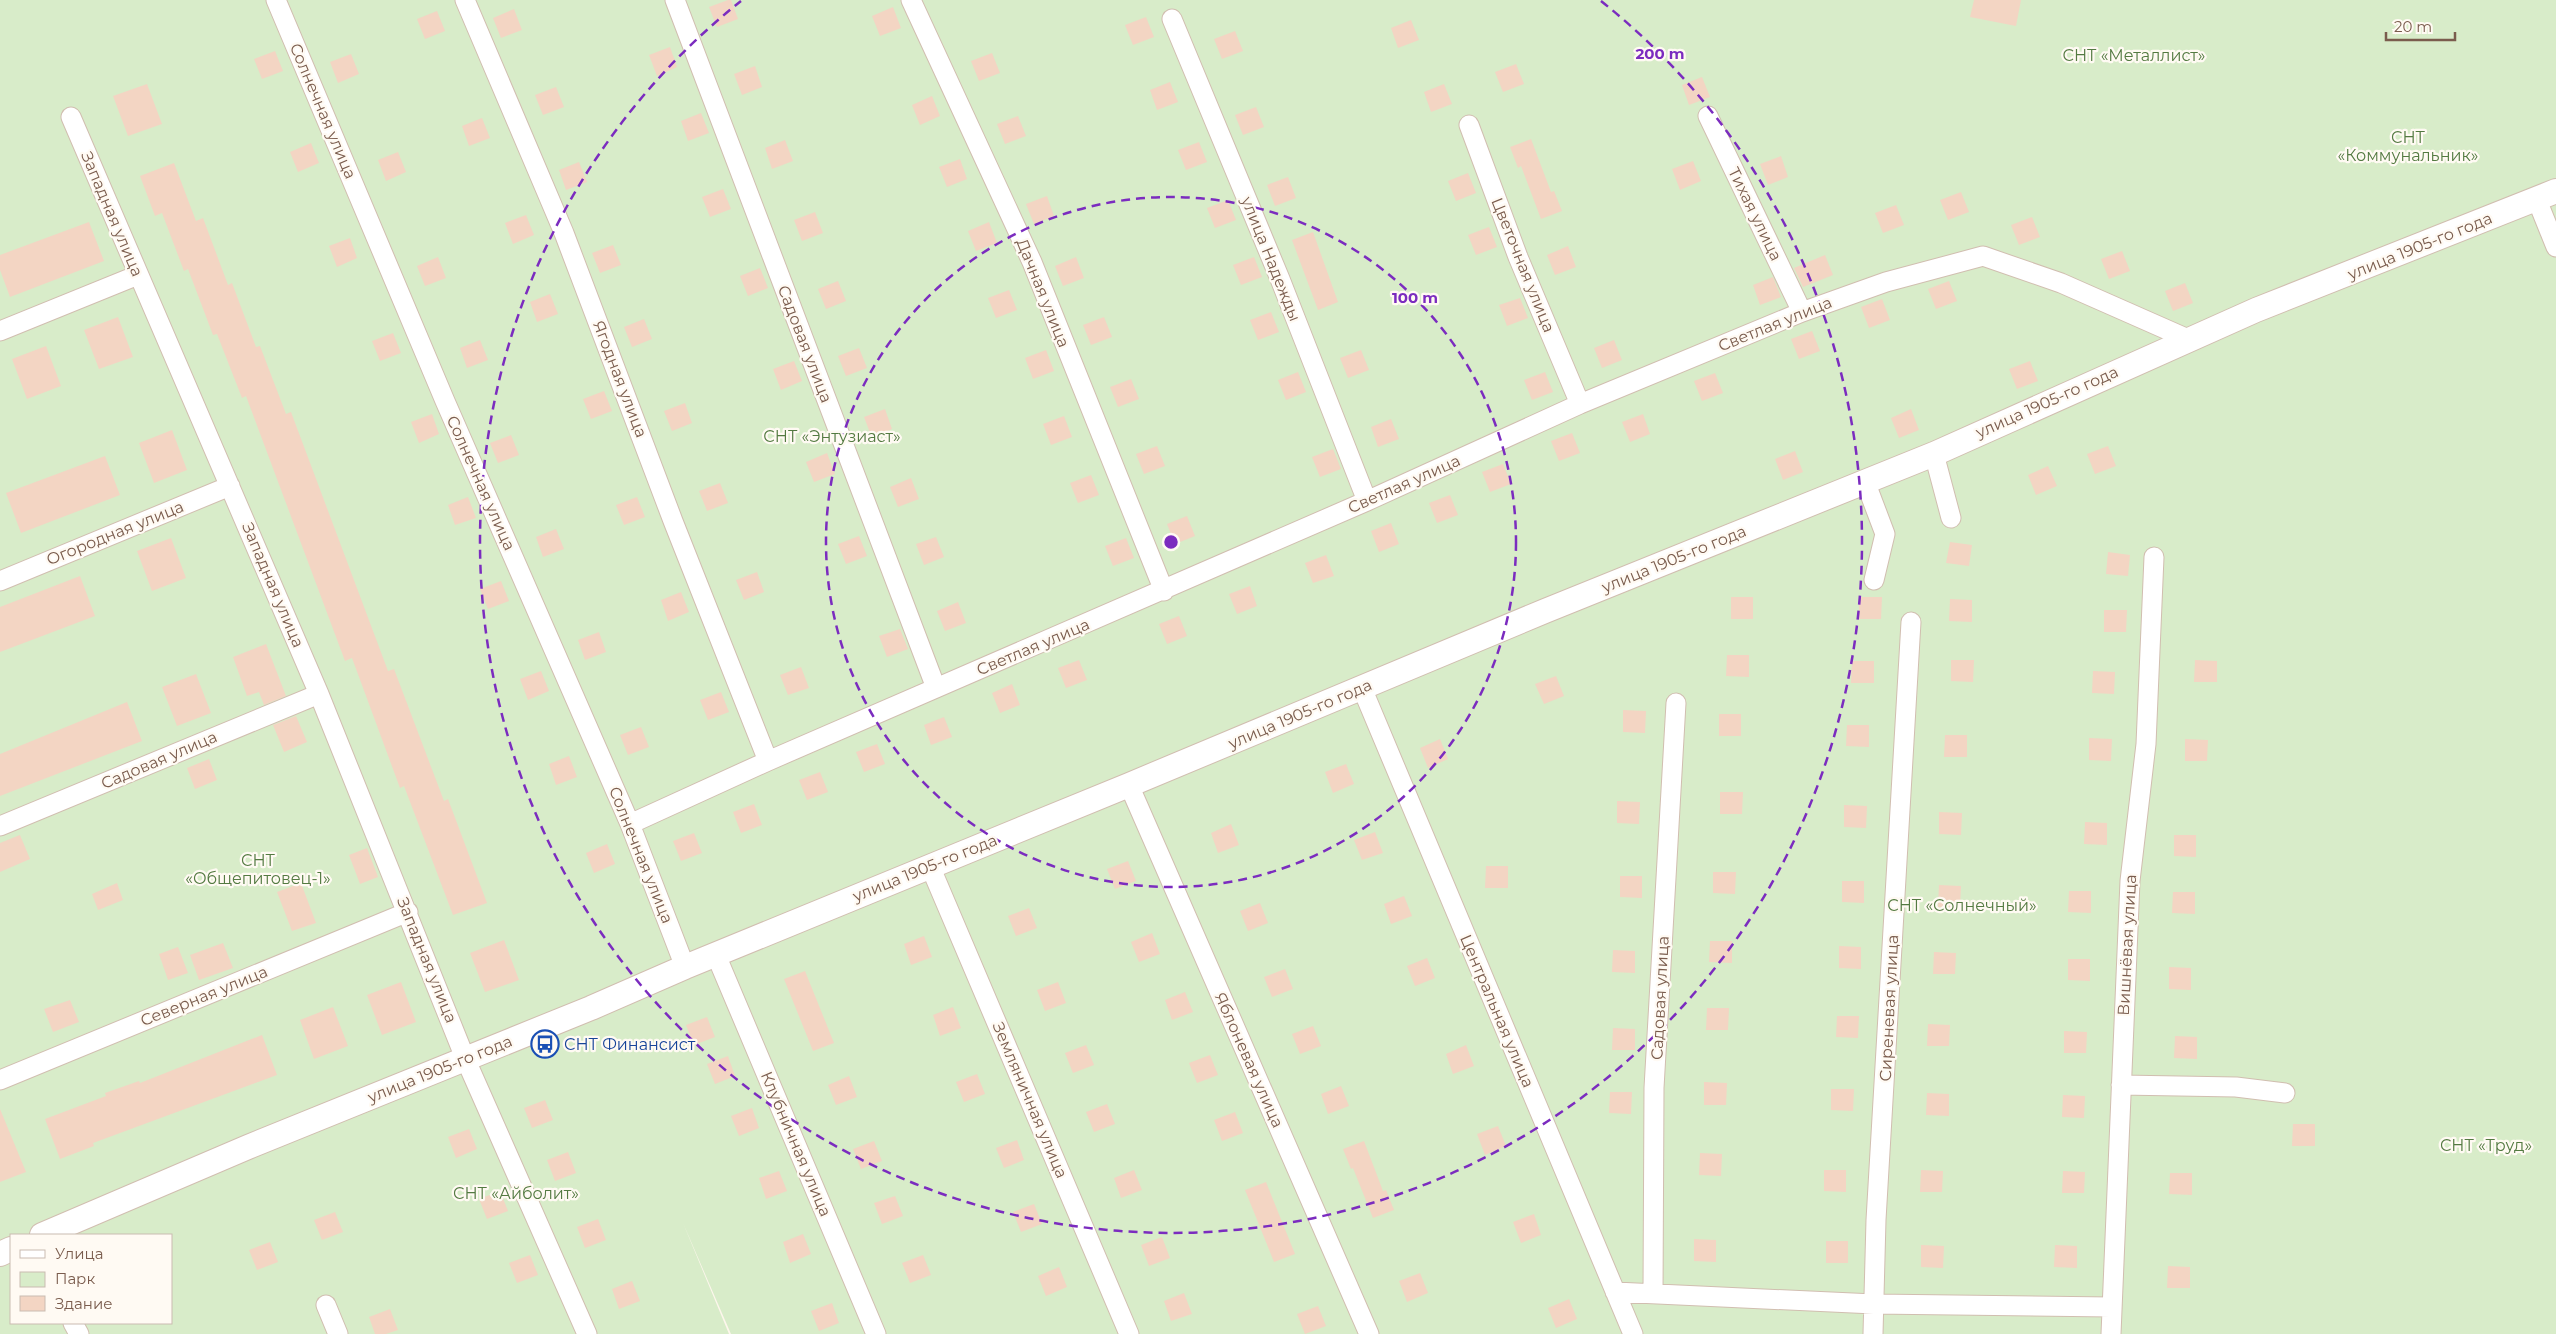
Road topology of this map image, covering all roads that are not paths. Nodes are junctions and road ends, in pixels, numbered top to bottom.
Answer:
1 (276, 0) edge
2 (465, 0) edge
3 (675, 0) edge
4 (911, 0) edge
5 (1172, 19) dead end
6 (1708, 116) dead end
7 (71, 117) dead end
8 (1469, 124) dead end
9 (2546, 195) edge
10 (2556, 247) edge
11 (138, 275) junction
12 (1802, 312) junction
13 (0, 331) edge
14 (2188, 339) junction
15 (1580, 404) junction
16 (1934, 454) junction
17 (1865, 481) junction
18 (230, 486) junction
19 (1367, 501) junction
20 (1951, 518) dead end
21 (2154, 556) dead end
22 (1874, 580) dead end
23 (0, 581) edge
24 (1164, 591) junction
25 (1911, 622) dead end
26 (936, 688) junction
27 (1362, 688) junction
28 (319, 694) junction
29 (1676, 703) dead end
30 (768, 761) junction
31 (1129, 785) junction
32 (630, 824) junction
33 (0, 826) edge
34 (930, 866) junction
35 (408, 912) junction
36 (716, 955) junction
37 (685, 967) junction
38 (466, 1058) junction
39 (0, 1080) edge
40 (2121, 1085) junction
41 (2285, 1093) dead end
42 (44, 1234) edge
43 (1615, 1292) junction
44 (1654, 1294) junction
45 (1874, 1304) junction
46 (326, 1305) dead end
47 (2111, 1307) junction
48 (338, 1334) edge
49 (587, 1334) edge
50 (876, 1334) edge
51 (1129, 1334) edge
52 (1369, 1334) edge
53 (1633, 1334) edge
54 (1873, 1334) edge
55 (2111, 1334) edge

1 - 32 street, Солнечная улица
2 - 30 street, Ягодная улица
3 - 26 street, Садовая улица
4 - 24 street, Дачная улица
5 - 19 street, улица Надежды
6 - 12 street, Тихая улица
7 - 11 street, Западная улица
8 - 15 street, Цветочная улица
9 - 10 street
9 - 14 street, улица 1905-го года
11 - 13 street
11 - 18 street, Западная улица
12 - 14 street, Светлая улица
12 - 15 street, Светлая улица
14 - 16 street, улица 1905-го года
15 - 19 street, Светлая улица
16 - 17 street, улица 1905-го года
16 - 20 street
17 - 22 street
17 - 27 street, улица 1905-го года
18 - 23 street, Огородная улица
18 - 28 street, Западная улица
19 - 24 street, Светлая улица
21 - 40 street, Вишнёвая улица
24 - 26 street, Светлая улица
25 - 45 street, Сиреневая улица
26 - 30 street, Светлая улица
27 - 31 street, улица 1905-го года
27 - 43 street, Центральная улица
28 - 33 street, Садовая улица
28 - 35 street, Западная улица
29 - 44 street, Садовая улица
30 - 32 street, Светлая улица
31 - 34 street, улица 1905-го года
31 - 52 street, Яблоневая улица
32 - 37 street, Солнечная улица
34 - 36 street, улица 1905-го года
34 - 51 street, Земляничная улица
35 - 38 street, Западная улица
35 - 39 street, Северная улица
36 - 37 street, улица 1905-го года
36 - 50 street, Клубничная улица
37 - 38 street, улица 1905-го года
38 - 42 street, улица 1905-го года
38 - 49 street, Западная улица
40 - 41 street
40 - 47 street, Вишнёвая улица
43 - 44 street
43 - 53 street, Центральная улица
44 - 45 street
45 - 47 street
45 - 54 street, Сиреневая улица
46 - 48 street
47 - 55 street, Вишнёвая улица

